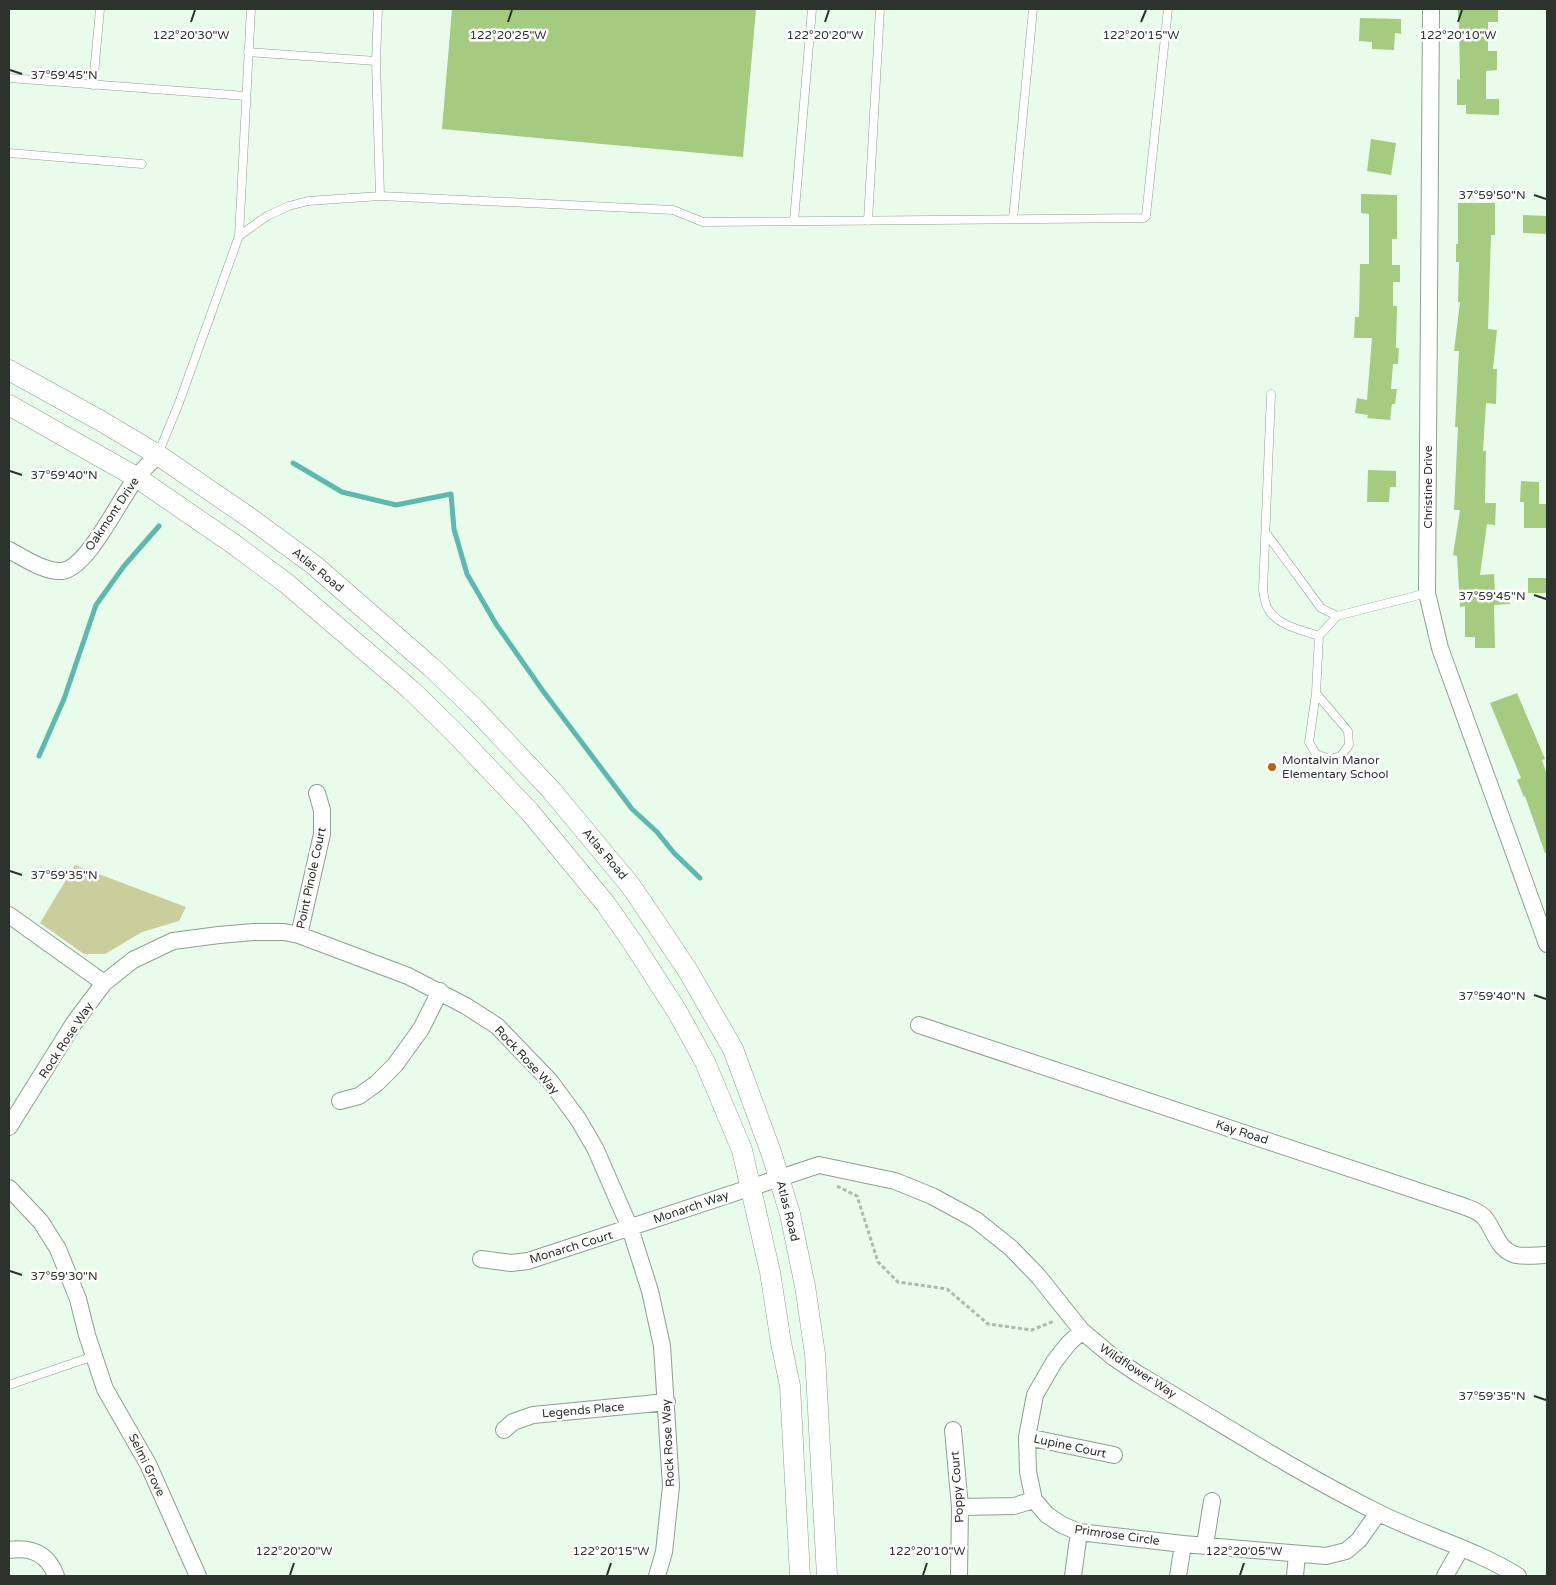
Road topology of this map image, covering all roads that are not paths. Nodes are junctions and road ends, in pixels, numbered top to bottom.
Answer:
1 (100, 9) edge
2 (251, 9) edge
3 (378, 9) edge
4 (812, 9) edge
5 (880, 9) edge
6 (1033, 9) edge
7 (1168, 9) edge
8 (1431, 9) edge
9 (248, 52) junction
10 (376, 61) junction
11 (9, 78) edge
12 (93, 85) junction
13 (246, 96) junction
14 (9, 153) edge
15 (142, 164) dead end
16 (380, 196) junction
17 (1013, 220) junction
18 (868, 221) junction
19 (794, 222) junction
20 (239, 236) junction
21 (9, 370) edge
22 (1271, 394) dead end
23 (9, 405) edge
24 (158, 455) junction
25 (136, 477) junction
26 (1266, 533) junction
27 (9, 550) edge
28 (1427, 593) junction
29 (1337, 616) junction
30 (1320, 636) junction
31 (1316, 693) junction
32 (316, 793) dead end
33 (9, 916) edge
34 (299, 935) junction
35 (1547, 944) edge
36 (104, 983) junction
37 (440, 991) junction
38 (919, 1025) dead end
39 (340, 1101) dead end
40 (9, 1127) edge
41 (780, 1177) junction
42 (750, 1186) junction
43 (9, 1188) edge
44 (630, 1228) junction
45 (1547, 1255) edge
46 (481, 1259) dead end
47 (1082, 1331) junction
48 (94, 1356) junction
49 (9, 1385) edge
50 (666, 1402) junction
51 (504, 1430) dead end
52 (953, 1430) dead end
53 (1027, 1437) junction
54 (1114, 1455) dead end
55 (1034, 1500) junction
56 (1212, 1501) dead end
57 (960, 1507) junction
58 (1378, 1513) junction
59 (1079, 1532) junction
60 (1183, 1544) junction
61 (1205, 1545) junction
62 (1461, 1548) junction
63 (9, 1550) edge
64 (1297, 1554) junction
65 (958, 1574) dead end
66 (56, 1576) edge
67 (198, 1576) edge
68 (657, 1576) edge
69 (800, 1576) edge
70 (827, 1576) edge
71 (1073, 1576) edge
72 (1178, 1576) edge
73 (1296, 1576) edge
74 (1445, 1576) edge
75 (1518, 1576) edge

1 - 12 lane
2 - 9 lane
3 - 10 lane
4 - 19 lane
5 - 18 lane
6 - 17 lane
7 - 17 lane
8 - 28 street, Christine Drive
9 - 10 lane
9 - 13 lane
10 - 16 lane
11 - 12 lane
12 - 13 lane
13 - 20 lane
14 - 15 lane
16 - 19 lane
16 - 20 lane
17 - 18 lane
18 - 19 lane
20 - 24 lane
21 - 24 street, Atlas Road
22 - 26 lane
23 - 25 street
24 - 25 street, Oakmont Drive
24 - 41 street, Atlas Road
25 - 27 street, Oakmont Drive
25 - 42 street
26 - 29 lane
26 - 30 lane
28 - 29 lane
28 - 35 street, Christine Drive
29 - 30 lane
30 - 31 lane
31 - 31 lane
32 - 34 street, Point Pinole Court
33 - 36 street
34 - 36 street, Rock Rose Way
34 - 37 street, Rock Rose Way
36 - 40 street, Rock Rose Way
37 - 39 street
37 - 44 street, Rock Rose Way
38 - 45 street, Kay Road
41 - 42 street, Wildflower Way
41 - 47 street, Wildflower Way
41 - 70 street, Atlas Road
42 - 44 street, Monarch Way
42 - 69 street
43 - 48 street, Selmi Grove
44 - 46 street, Monarch Court
44 - 50 street, Rock Rose Way
47 - 53 street
47 - 58 street, Wildflower Way
48 - 49 lane
48 - 67 street, Selmi Grove
50 - 51 street, Legends Place
50 - 68 street, Rock Rose Way
52 - 57 street, Poppy Court
53 - 54 street, Lupine Court
53 - 55 street
55 - 57 street
55 - 59 street, Primrose Circle
56 - 61 street
57 - 65 street, Poppy Court
58 - 62 street, Wildflower Way
58 - 64 street, Primrose Circle
59 - 60 street, Primrose Circle
59 - 71 street
60 - 61 street, Primrose Circle
60 - 72 street
61 - 64 street, Primrose Circle
62 - 74 street
62 - 75 street, Wildflower Way
63 - 66 street
64 - 73 street

